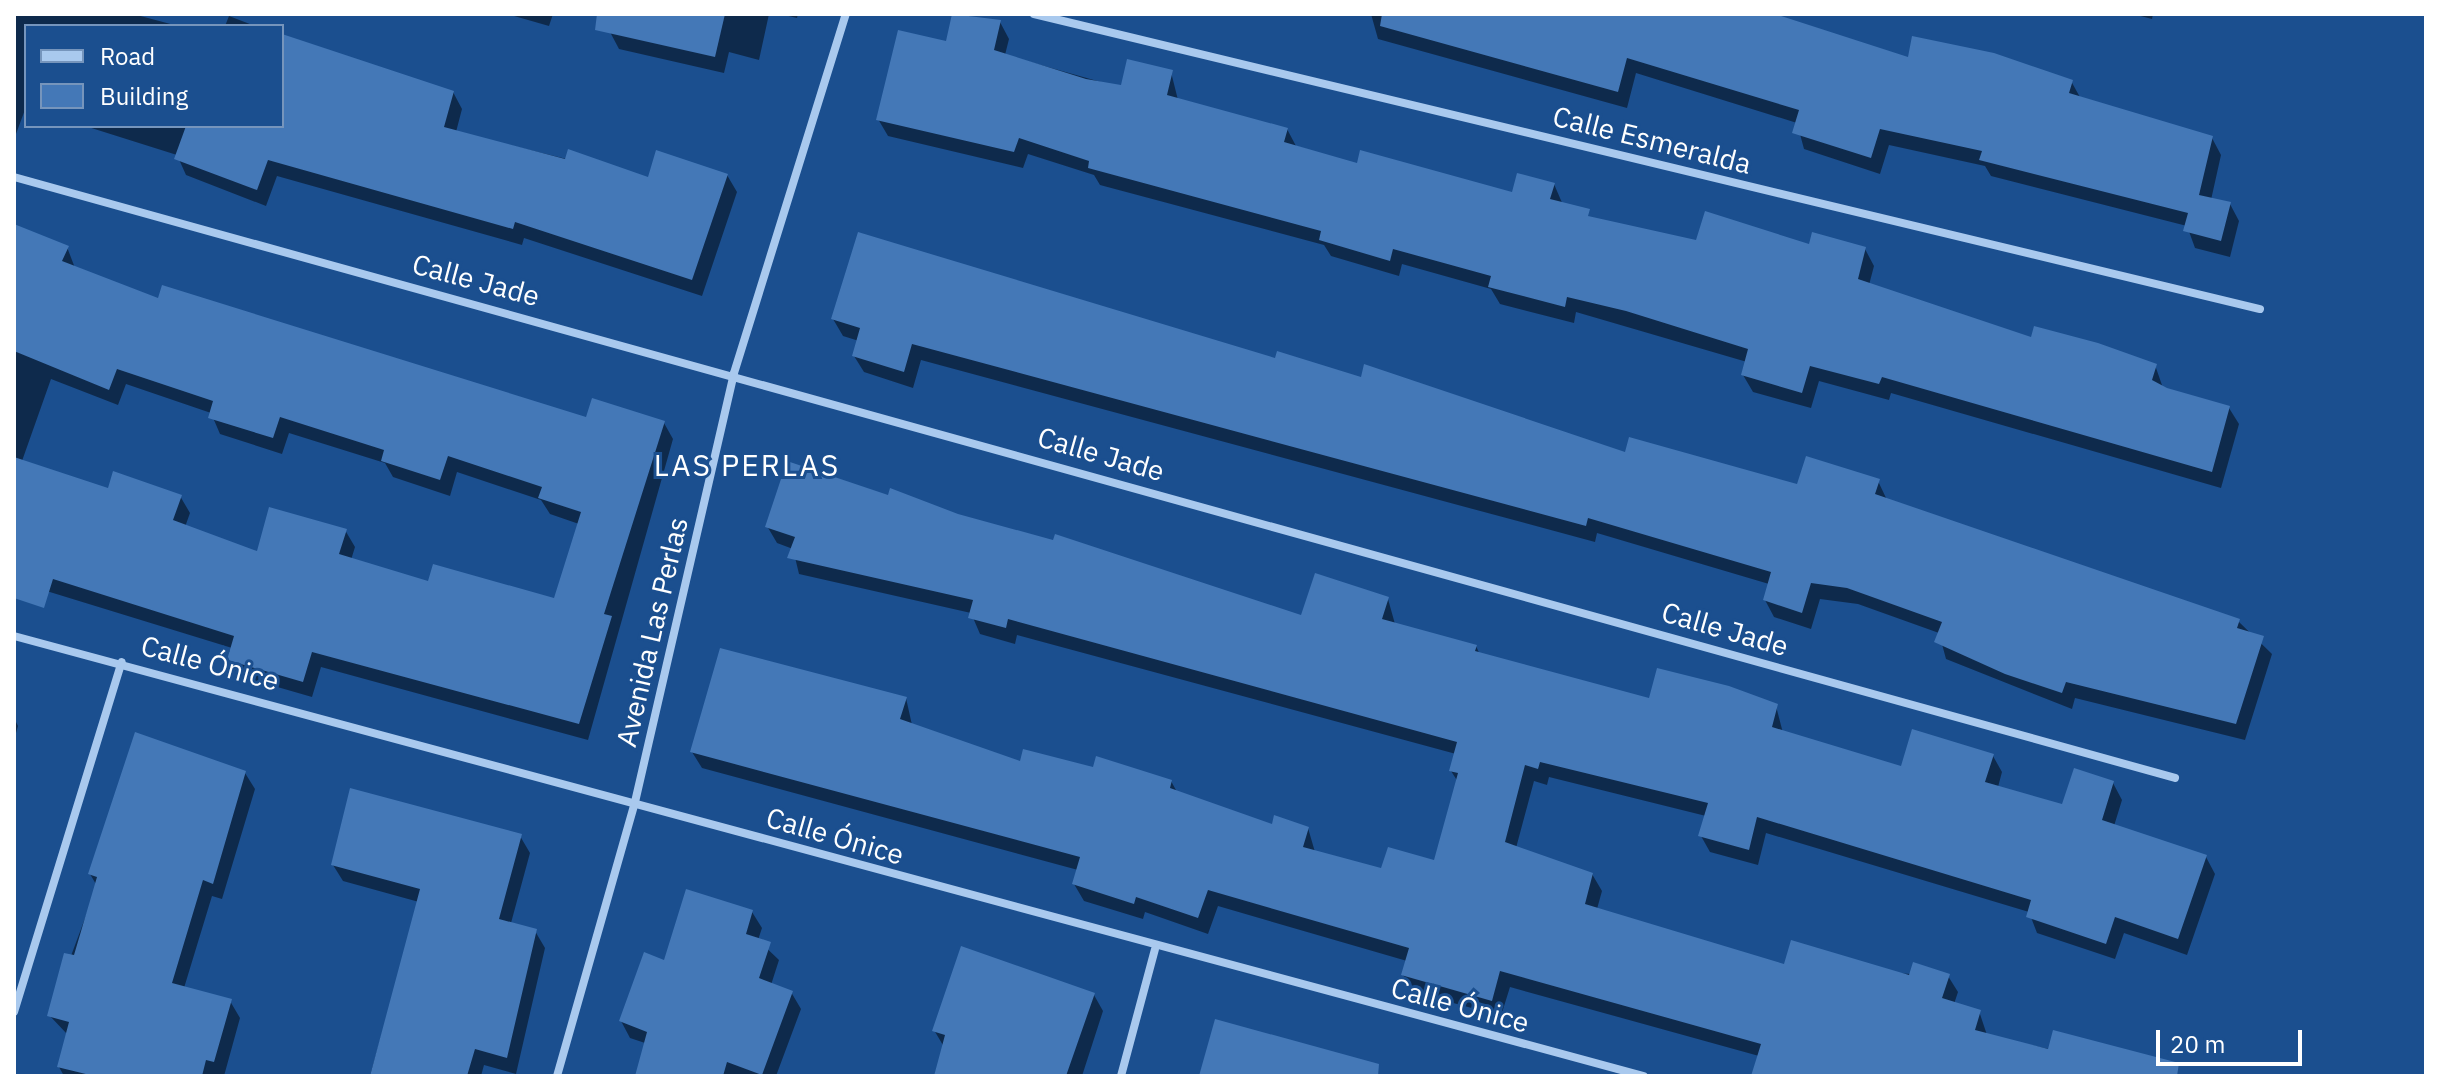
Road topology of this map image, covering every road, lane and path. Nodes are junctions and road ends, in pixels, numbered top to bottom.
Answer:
1 (846, 14) edge
2 (1034, 14) edge
3 (14, 177) edge
4 (2260, 309) dead end
5 (734, 373) junction
6 (14, 636) edge
7 (122, 662) junction
8 (2175, 778) dead end
9 (635, 802) junction
10 (1155, 949) junction
11 (14, 1012) edge
12 (557, 1076) edge
13 (1121, 1076) edge
14 (1644, 1076) edge

1 - 5 street, Avenida Las Perlas
2 - 4 street, Calle Esmeralda
3 - 5 street, Calle Jade
5 - 8 street, Calle Jade
5 - 9 street, Avenida Las Perlas
6 - 7 street, Calle Ónice
7 - 9 street, Calle Ónice
7 - 11 street
9 - 10 street, Calle Ónice
9 - 12 street, Avenida Las Perlas
10 - 13 street
10 - 14 street, Calle Ónice

